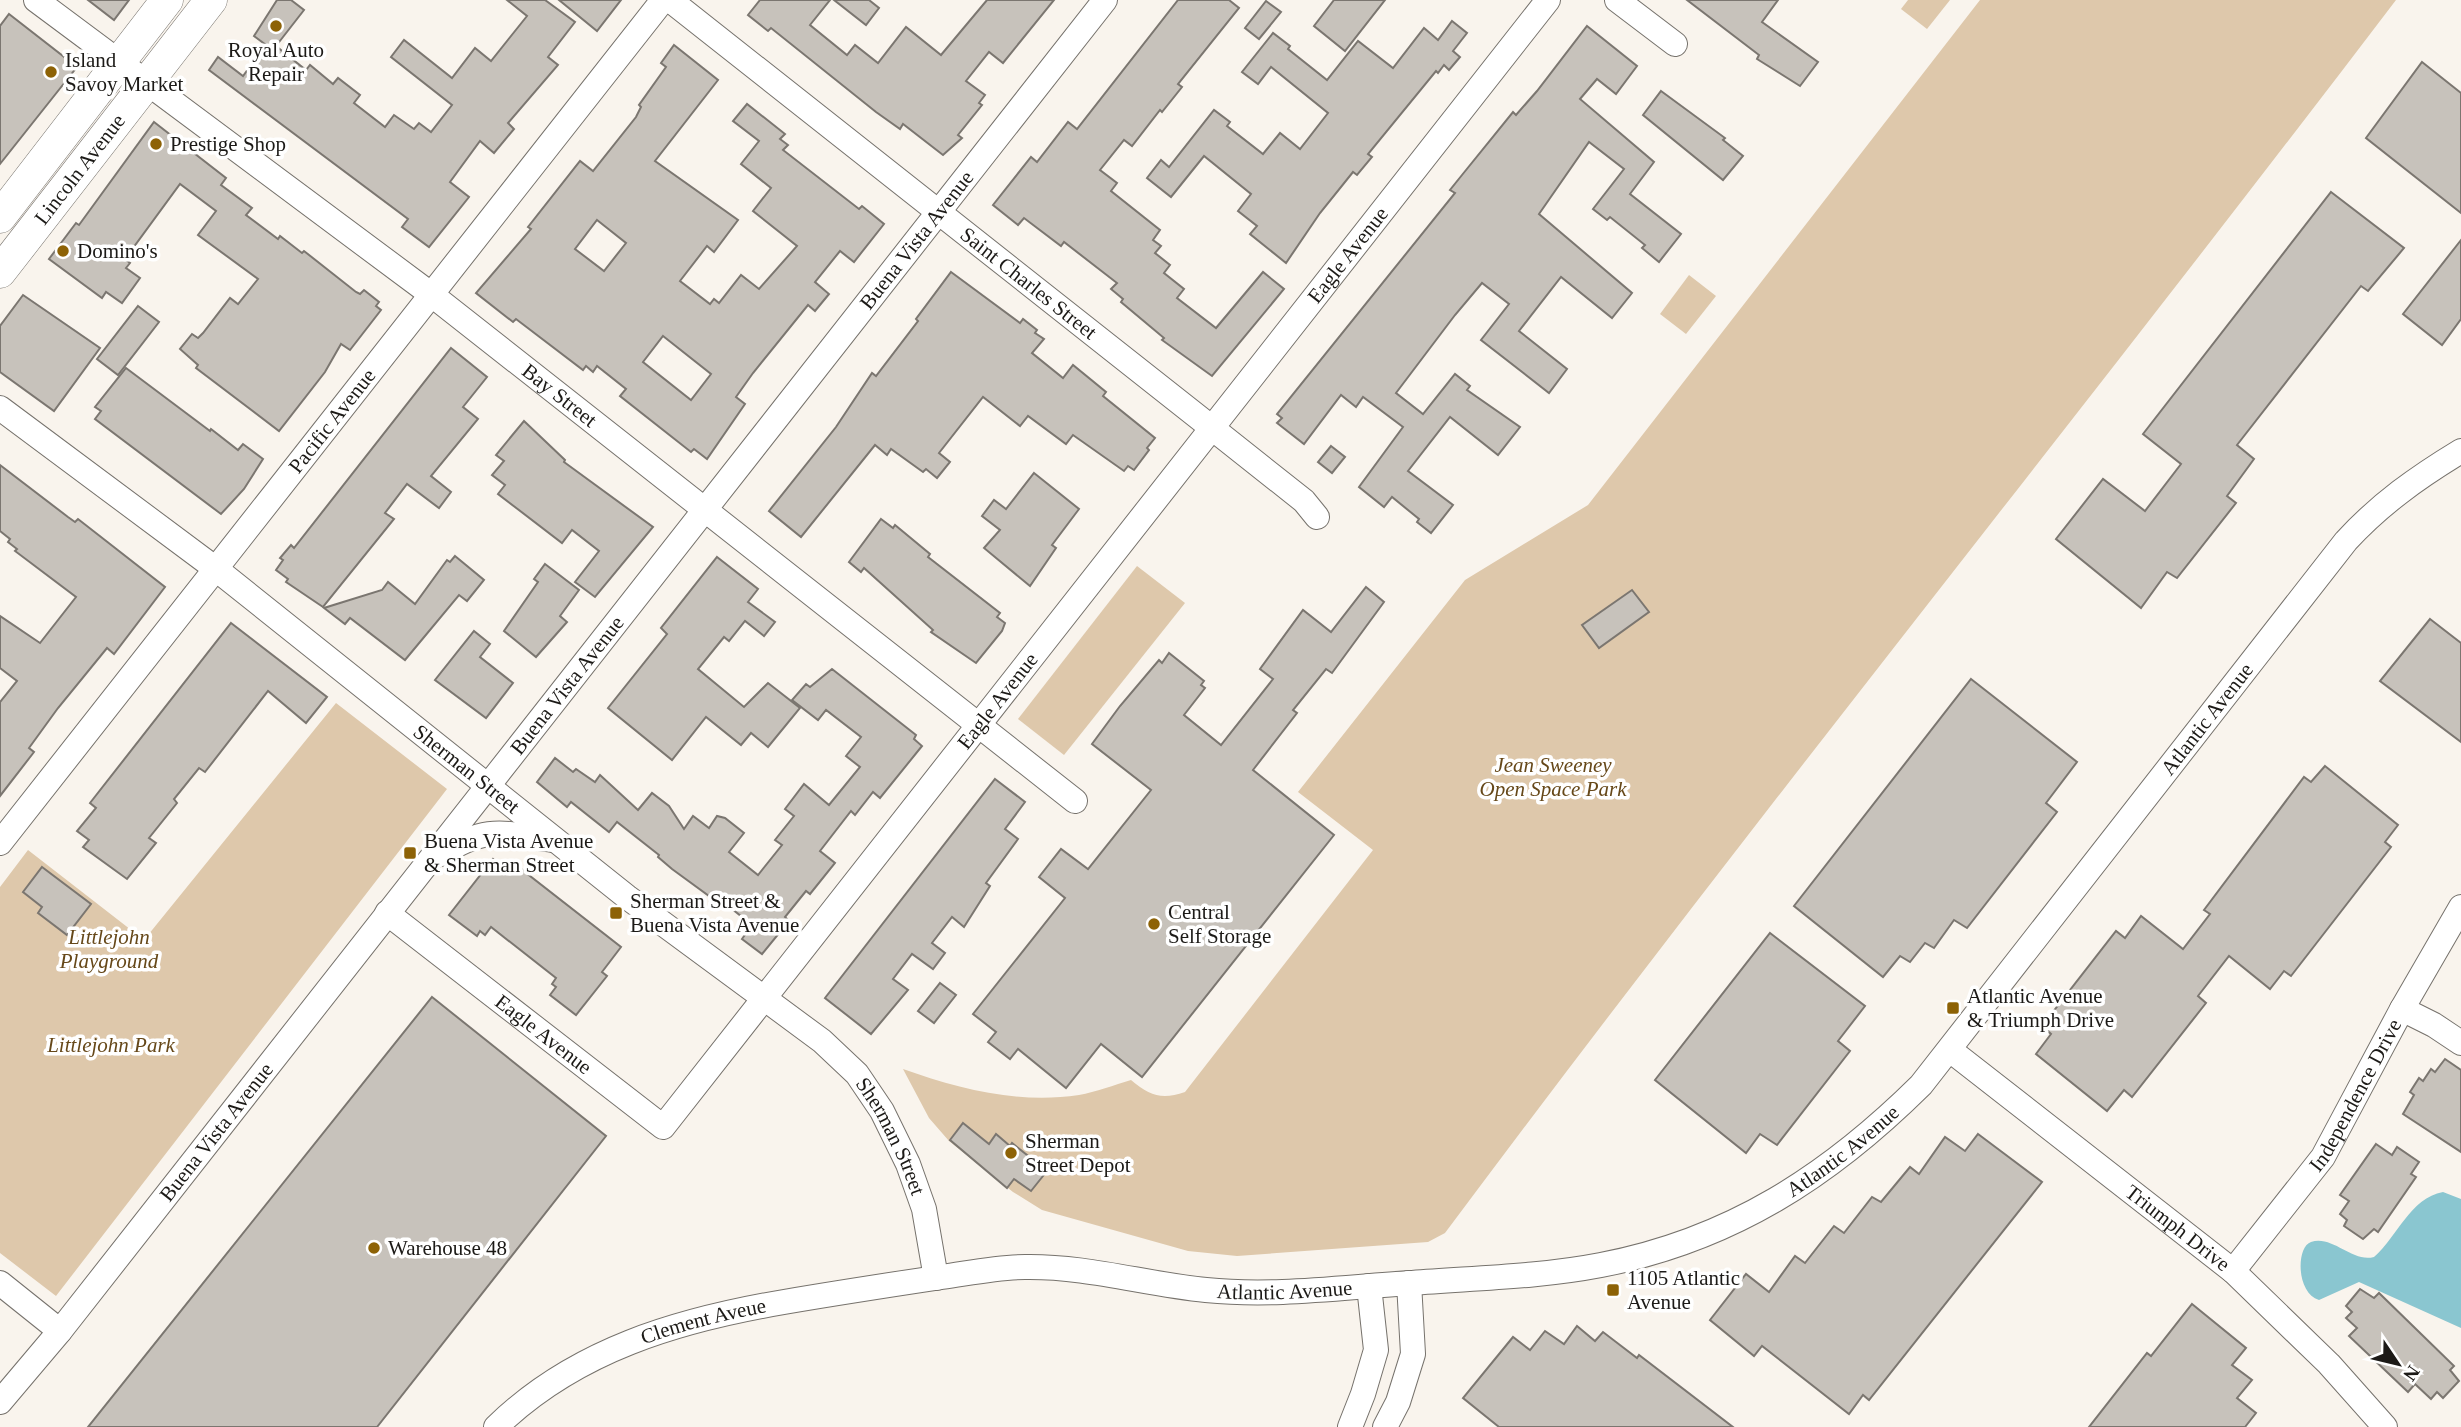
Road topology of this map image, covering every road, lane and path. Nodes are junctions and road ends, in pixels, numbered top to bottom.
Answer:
1 (36, 0) edge
2 (167, 0) edge
3 (211, 0) edge
4 (663, 0) edge
5 (670, 0) edge
6 (1105, 0) edge
7 (1548, 0) edge
8 (1617, 0) edge
9 (1675, 44) dead end
10 (119, 63) junction
11 (147, 84) junction
12 (939, 212) junction
13 (0, 217) edge
14 (0, 272) edge
15 (432, 295) junction
16 (0, 408) edge
17 (1212, 428) junction
18 (2461, 452) edge
19 (705, 509) junction
20 (1317, 516) dead end
21 (216, 569) junction
22 (979, 725) junction
23 (488, 785) junction
24 (1075, 801) dead end
25 (554, 840) junction
26 (0, 841) edge
27 (429, 862) junction
28 (2461, 907) edge
29 (387, 913) junction
30 (763, 996) junction
31 (2402, 1009) junction
32 (2461, 1043) edge
33 (1950, 1051) junction
34 (2233, 1271) junction
35 (936, 1278) junction
36 (0, 1283) edge
37 (1409, 1283) junction
38 (1369, 1286) junction
39 (60, 1331) junction
40 (0, 1402) edge
41 (496, 1427) edge
42 (1349, 1427) edge
43 (1385, 1427) edge
44 (2385, 1427) edge

1 - 10 street, Bay Street
2 - 10 main road, Lincoln Avenue
3 - 11 main road, Lincoln Avenue
4 - 15 street, Pacific Avenue
5 - 12 street, Saint Charles Street
6 - 12 street, Buena Vista Avenue
7 - 17 street, Eagle Avenue
8 - 9 street
10 - 11 street, Bay Street
10 - 13 main road, Lincoln Avenue
11 - 14 main road, Lincoln Avenue
11 - 15 street, Bay Street
12 - 17 street, Saint Charles Street
12 - 19 street, Buena Vista Avenue
15 - 19 street, Bay Street
15 - 21 street, Pacific Avenue
16 - 21 street, Sherman Street
17 - 20 street, Saint Charles Street
17 - 22 street, Eagle Avenue
18 - 33 street, Atlantic Avenue
19 - 22 street, Bay Street
19 - 23 street, Buena Vista Avenue
21 - 23 street, Sherman Street
21 - 26 street, Pacific Avenue
22 - 24 street, Bay Street
22 - 30 street, Eagle Avenue
23 - 25 street, Sherman Street
23 - 27 street, Buena Vista Avenue
25 - 27 street
25 - 30 street, Sherman Street
27 - 29 street, Buena Vista Avenue
28 - 31 street, Independence Drive
29 - 30 street, Eagle Avenue
29 - 39 street, Buena Vista Avenue
30 - 35 street, Sherman Street
31 - 32 street
31 - 34 street, Independence Drive
33 - 34 street, Triumph Drive
33 - 37 street, Atlantic Avenue
34 - 44 street, Triumph Drive
35 - 38 street, Atlantic Avenue
35 - 41 street, Clement Aveue
36 - 39 street
37 - 38 street, Atlantic Avenue
37 - 43 street
38 - 42 street
39 - 40 street, Buena Vista Avenue

